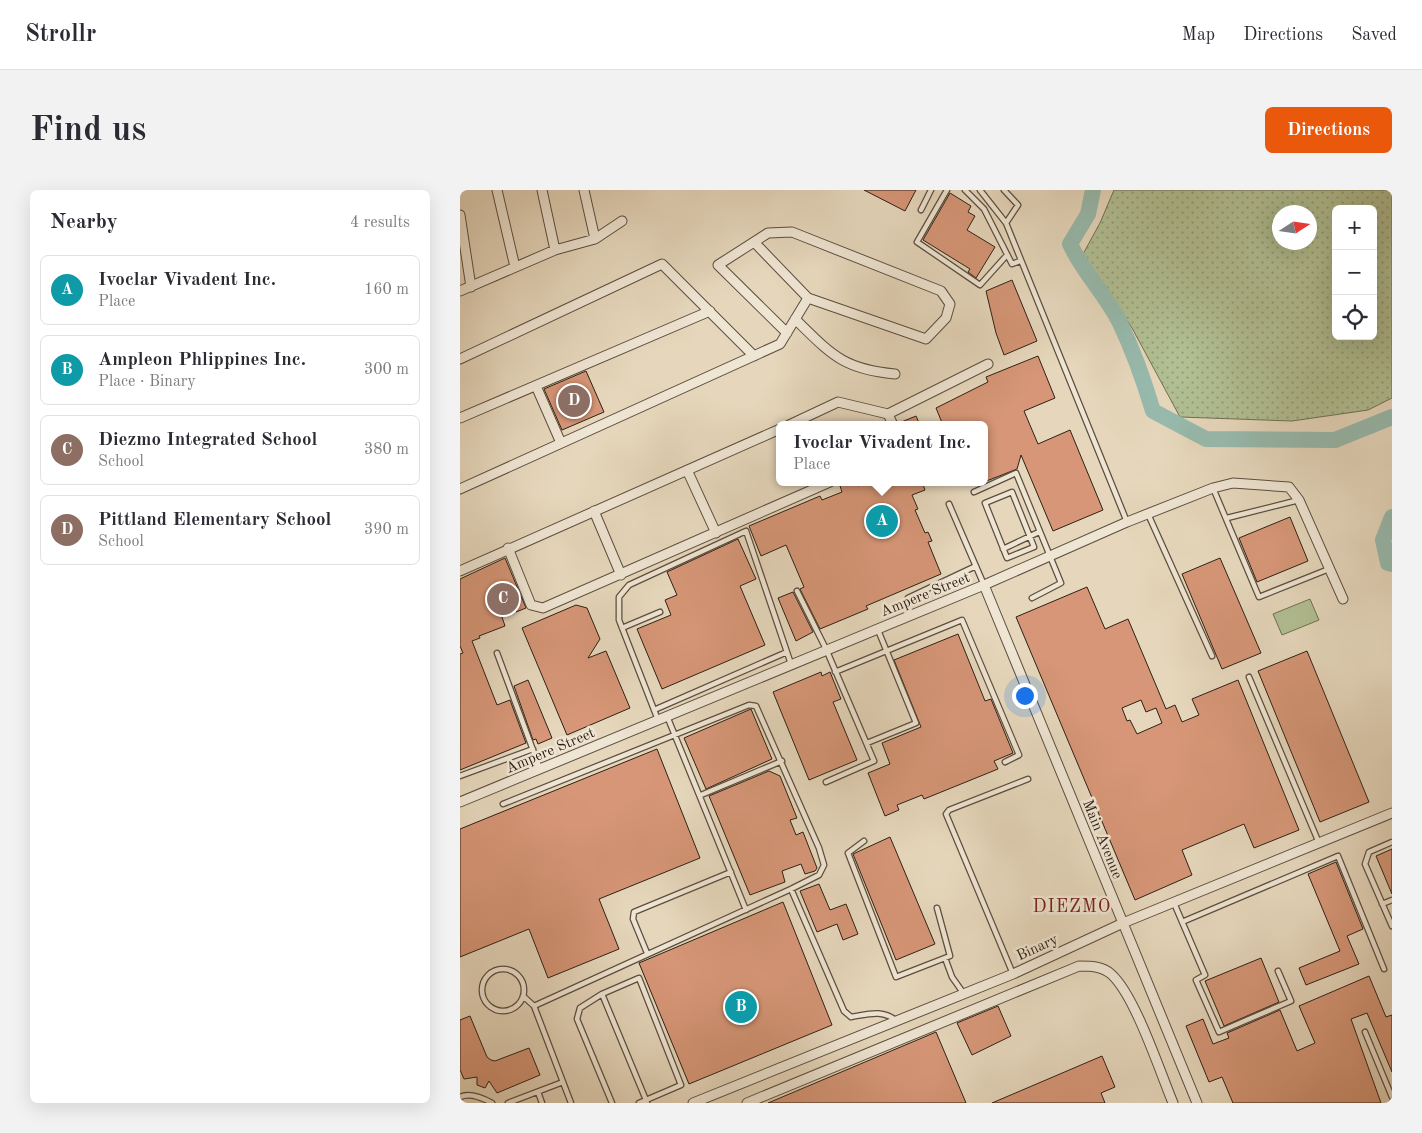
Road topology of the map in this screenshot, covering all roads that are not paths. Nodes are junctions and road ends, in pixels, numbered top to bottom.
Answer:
1 (497, 190) edge
2 (542, 190) edge
3 (584, 190) edge
4 (931, 190) edge
5 (947, 190) edge
6 (965, 190) edge
7 (980, 190) edge
8 (1004, 190) edge
9 (922, 210) dead end
10 (460, 215) edge
11 (622, 221) dead end
12 (1006, 223) junction
13 (595, 239) junction
14 (754, 242) junction
15 (555, 250) junction
16 (1007, 256) junction
17 (1020, 261) junction
18 (515, 267) junction
19 (471, 287) junction
20 (460, 291) edge
21 (808, 298) junction
22 (710, 311) junction
23 (795, 319) junction
24 (787, 333) junction
25 (754, 356) junction
26 (460, 359) edge
27 (988, 364) dead end
28 (895, 374) dead end
29 (536, 386) junction
30 (888, 414) junction
31 (460, 418) edge
32 (797, 421) edge
33 (891, 421) edge
34 (776, 431) edge
35 (562, 443) junction
36 (687, 470) junction
37 (821, 486) edge
38 (987, 486) edge
39 (988, 486) edge
40 (460, 488) edge
41 (1213, 488) junction
42 (974, 492) dead end
43 (1298, 500) junction
44 (949, 504) dead end
45 (594, 511) junction
46 (1148, 514) junction
47 (1227, 518) junction
48 (1127, 522) junction
49 (1039, 532) junction
50 (716, 533) junction
51 (1030, 537) junction
52 (508, 548) junction
53 (1003, 549) junction
54 (1051, 556) junction
55 (976, 566) junction
56 (1329, 569) junction
57 (460, 571) edge
58 (621, 574) junction
59 (984, 585) junction
60 (797, 591) dead end
61 (908, 598) dead end
62 (1032, 598) dead end
63 (1343, 599) dead end
64 (660, 612) dead end
65 (622, 628) junction
66 (878, 628) junction
67 (826, 649) junction
68 (887, 651) junction
69 (787, 652) junction
70 (497, 653) dead end
71 (1212, 656) dead end
72 (791, 664) junction
73 (836, 672) junction
74 (1249, 677) dead end
75 (654, 710) junction
76 (663, 718) junction
77 (675, 735) junction
78 (867, 743) junction
79 (533, 749) junction
80 (782, 761) junction
81 (1005, 762) dead end
82 (540, 769) junction
83 (460, 776) edge
84 (1028, 779) dead end
85 (826, 782) dead end
86 (701, 795) junction
87 (460, 802) edge
88 (503, 804) dead end
89 (1392, 813) edge
90 (864, 841) dead end
91 (1392, 842) edge
92 (1319, 843) junction
93 (731, 872) junction
94 (791, 890) junction
95 (1392, 900) edge
96 (1174, 903) junction
97 (1382, 904) junction
98 (937, 908) dead end
99 (746, 910) junction
100 (1182, 922) junction
101 (1123, 924) junction
102 (1392, 926) edge
103 (647, 953) junction
104 (945, 958) junction
105 (1384, 969) dead end
106 (1278, 971) dead end
107 (1012, 974) junction
108 (602, 994) junction
109 (964, 994) junction
110 (523, 996) junction
111 (534, 1006) junction
112 (897, 1021) junction
113 (1365, 1032) dead end
114 (563, 1082) junction
115 (538, 1092) junction
116 (460, 1097) edge
117 (1392, 1097) edge
118 (512, 1102) edge
119 (646, 1102) edge
120 (492, 1103) edge
121 (542, 1103) edge
122 (571, 1103) edge
123 (612, 1103) edge
124 (640, 1103) edge
125 (692, 1103) edge
126 (747, 1103) edge
127 (1173, 1103) edge
128 (1197, 1103) edge

1 - 18 street
2 - 15 street
3 - 13 street
4 - 9 lane
5 - 16 lane
6 - 16 lane
7 - 12 lane
8 - 12 lane
10 - 19 street
11 - 13 street
12 - 17 lane
13 - 15 street
14 - 21 street
14 - 21 street
14 - 24 street
15 - 18 street
16 - 17 lane
17 - 48 lane
18 - 19 street
19 - 20 street
21 - 23 street
22 - 25 street
22 - 26 street
22 - 29 street
23 - 24 street
23 - 28 street
24 - 25 street
25 - 35 street
27 - 30 street
29 - 31 street
29 - 35 street
30 - 32 street
30 - 33 street
34 - 36 street
35 - 40 street
36 - 45 street
36 - 50 street
37 - 50 street
38 - 42 lane
39 - 49 lane
41 - 43 street, Ampere Street
41 - 46 street, Ampere Street
41 - 47 lane
43 - 47 lane
43 - 56 street, Ampere Street
44 - 55 lane
45 - 52 street
45 - 58 street
46 - 48 street, Ampere Street
46 - 71 lane
47 - 56 lane
48 - 54 street, Ampere Street
49 - 51 lane
49 - 54 lane
50 - 58 street
51 - 53 lane
51 - 53 lane
51 - 53 lane
52 - 57 street
52 - 58 street
54 - 59 street, Ampere Street
54 - 62 lane
55 - 59 lane
55 - 61 lane
56 - 63 street, Ampere Street
59 - 66 street, Ampere Street
59 - 101 street, Main Avenue
60 - 67 lane
64 - 65 lane
65 - 69 lane
65 - 75 lane
66 - 67 street, Ampere Street
66 - 68 lane
67 - 72 street, Ampere Street
67 - 73 lane
68 - 73 lane
68 - 78 lane
68 - 81 lane
69 - 72 lane
69 - 75 lane
70 - 79 lane
72 - 76 street, Ampere Street
73 - 78 lane
74 - 92 lane
75 - 76 lane
76 - 77 lane
76 - 82 street, Ampere Street
77 - 80 lane
77 - 86 lane
77 - 88 lane
78 - 85 lane
79 - 82 lane
79 - 83 lane
80 - 86 lane
80 - 94 lane
82 - 87 street, Ampere Street
84 - 107 lane
86 - 93 lane
89 - 92 street, Binary
90 - 104 lane
91 - 97 lane
92 - 96 street, Binary
93 - 99 lane
93 - 103 lane
94 - 99 lane
94 - 112 lane
95 - 97 lane
96 - 100 lane
96 - 101 street, Binary
97 - 102 lane
98 - 104 lane
99 - 103 lane
100 - 105 lane
100 - 106 lane
101 - 107 street, Binary
101 - 128 street, Main Avenue
103 - 111 lane
104 - 109 lane
107 - 109 street, Binary
108 - 119 lane
108 - 119 lane
108 - 123 lane
109 - 112 street, Binary
110 - 110 lane
110 - 111 lane
111 - 114 lane
112 - 125 street, Binary
113 - 117 lane
114 - 115 lane
114 - 122 lane
115 - 118 lane
115 - 121 lane
116 - 120 lane
119 - 124 lane
126 - 127 street

